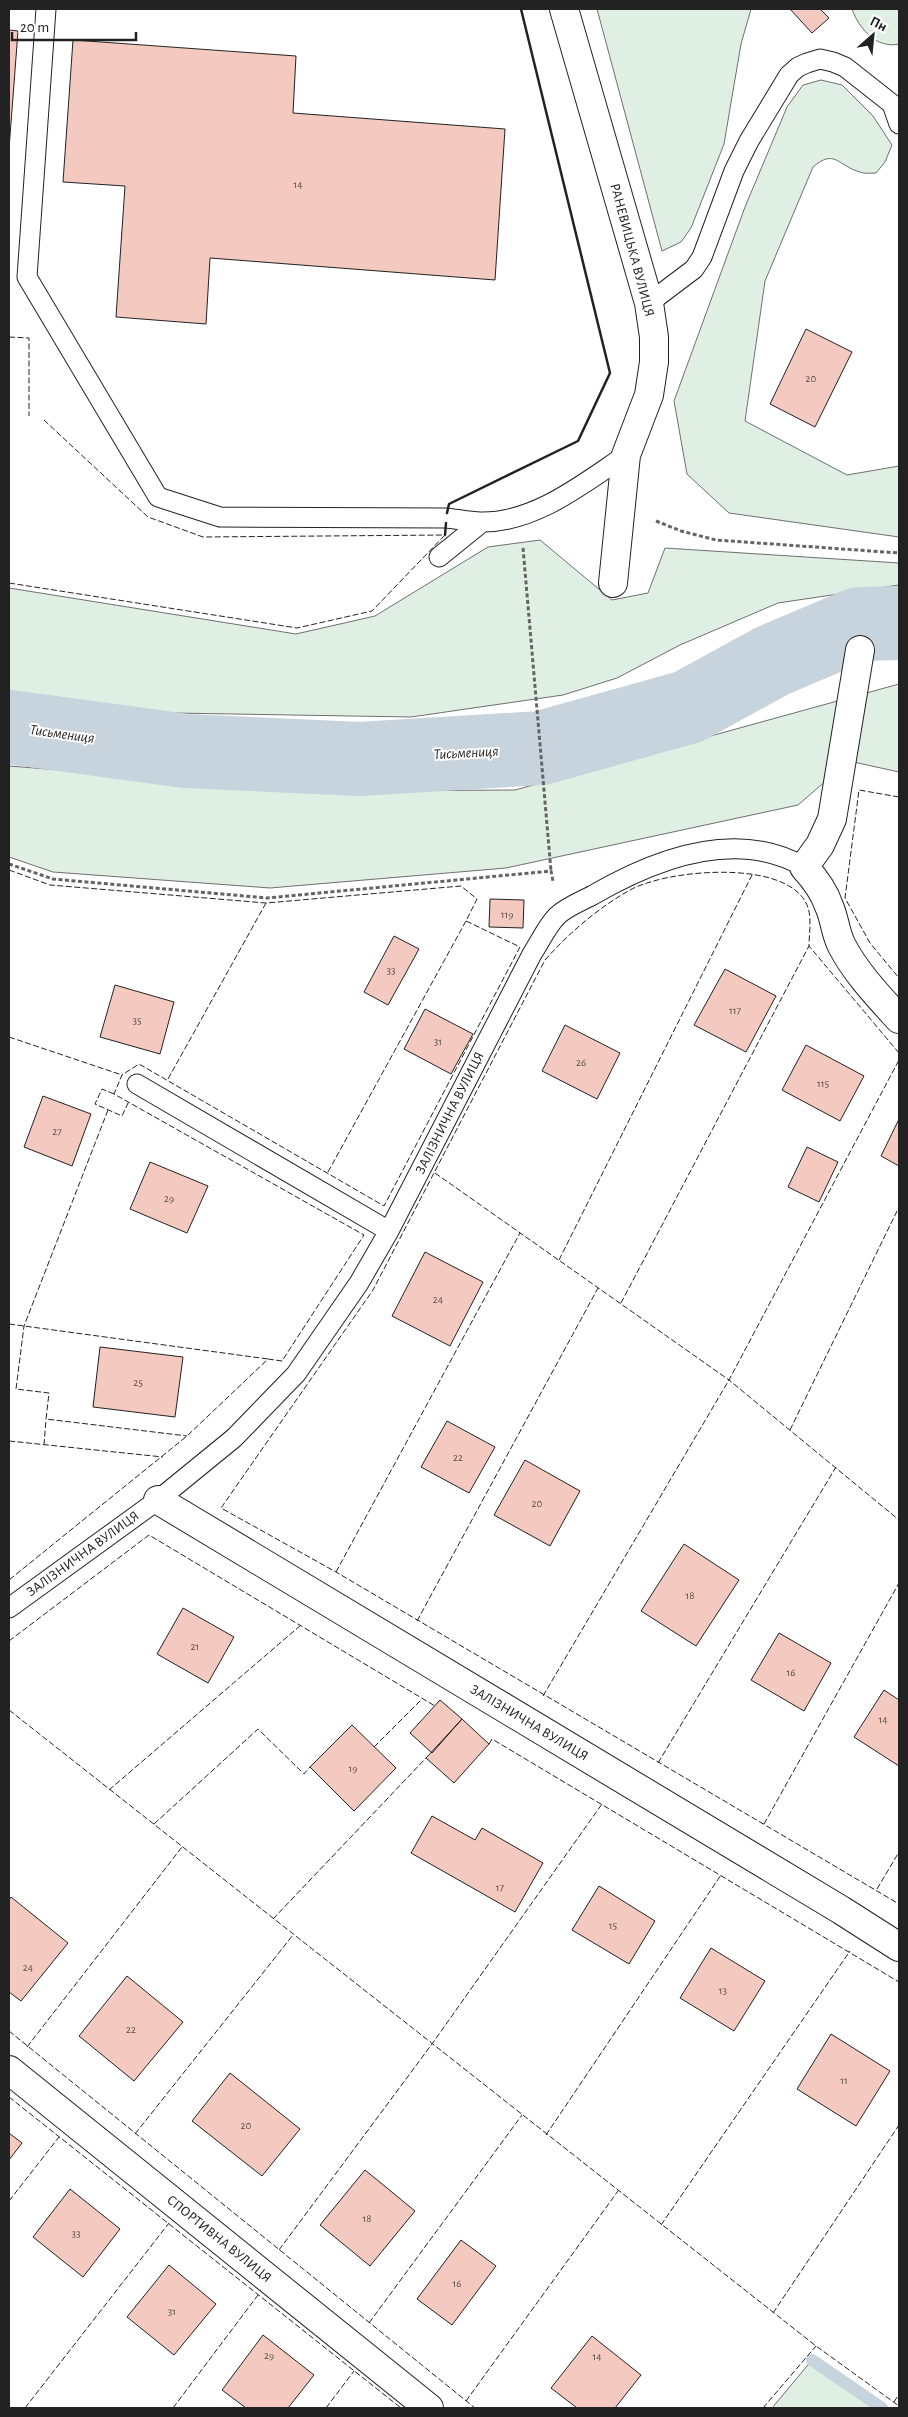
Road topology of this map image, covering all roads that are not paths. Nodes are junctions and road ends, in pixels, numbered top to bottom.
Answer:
1 (46, 9) edge
2 (564, 9) edge
3 (899, 124) edge
4 (649, 303) junction
5 (626, 455) junction
6 (481, 522) junction
7 (439, 557) dead end
8 (613, 583) dead end
9 (860, 650) dead end
10 (804, 868) junction
11 (899, 1020) edge
12 (137, 1084) dead end
13 (389, 1231) junction
14 (158, 1500) junction
15 (9, 1608) edge
16 (899, 1947) edge
17 (9, 2070) edge
18 (429, 2408) edge

1 - 6 lane
2 - 4 street, РАНЕВИЦЬКА ВУЛИЦЯ
3 - 4 lane
4 - 5 street, РАНЕВИЦЬКА ВУЛИЦЯ
5 - 6 lane
5 - 8 street, РАНЕВИЦЬКА ВУЛИЦЯ
6 - 7 lane
9 - 10 street
10 - 11 street
10 - 13 lane, ЗАЛІЗНИЧНА ВУЛИЦЯ
12 - 13 lane
13 - 14 lane, ЗАЛІЗНИЧНА ВУЛИЦЯ
14 - 15 lane, ЗАЛІЗНИЧНА ВУЛИЦЯ
14 - 16 street, ЗАЛІЗНИЧНА ВУЛИЦЯ
17 - 18 street, СПОРТИВНА ВУЛИЦЯ

